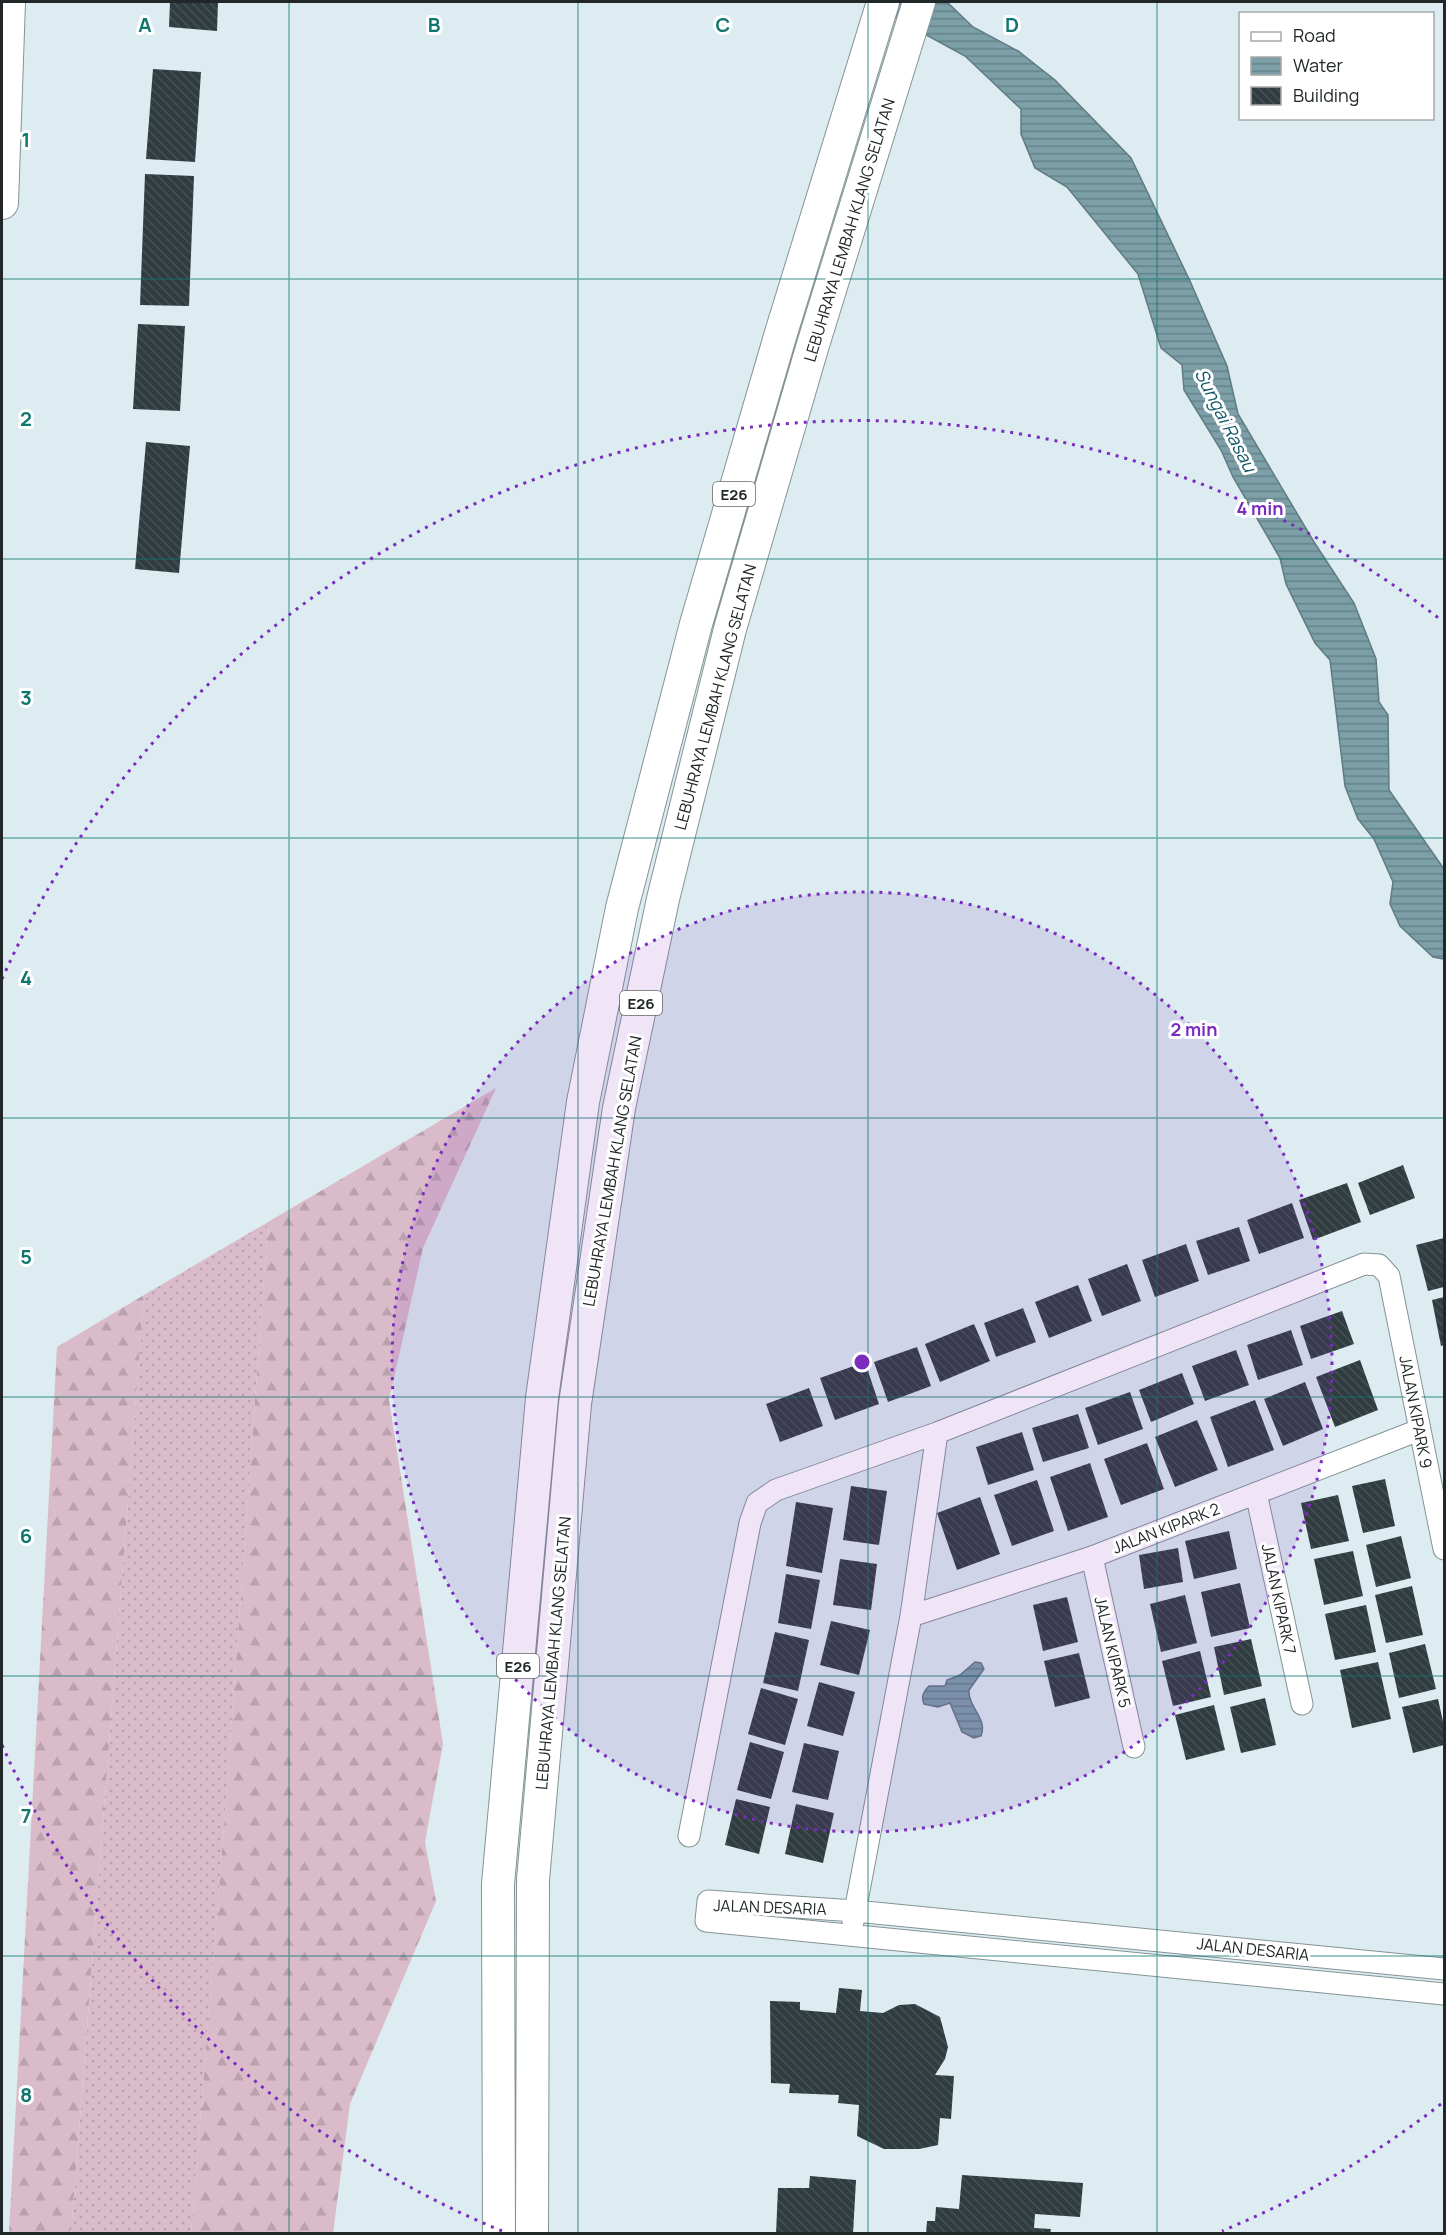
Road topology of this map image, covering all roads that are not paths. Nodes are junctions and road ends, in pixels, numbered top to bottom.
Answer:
1 (9, 2) edge
2 (883, 2) edge
3 (920, 2) edge
4 (2, 203) edge
5 (1419, 1430) junction
6 (937, 1434) junction
7 (1256, 1493) junction
8 (1444, 1549) edge
9 (1092, 1557) junction
10 (911, 1616) junction
11 (1302, 1704) dead end
12 (1134, 1747) dead end
13 (689, 1836) dead end
14 (855, 1911) junction
15 (852, 1935) junction
16 (1444, 1969) edge
17 (1444, 1994) edge
18 (499, 2234) edge
19 (532, 2234) edge

1 - 4 highway
2 - 18 highway, LEBUHRAYA LEMBAH KLANG SELATAN / E26
3 - 19 highway, LEBUHRAYA LEMBAH KLANG SELATAN / E26
5 - 6 street, JALAN KIPARK 9
5 - 7 street, JALAN KIPARK 2
5 - 8 street, JALAN KIPARK 9
6 - 10 street
6 - 13 street
7 - 9 street, JALAN KIPARK 2
7 - 11 street, JALAN KIPARK 7
9 - 10 street, JALAN KIPARK 2
9 - 12 street, JALAN KIPARK 5
10 - 14 street
14 - 15 street
14 - 15 street, JALAN DESARIA
14 - 16 street, JALAN DESARIA
15 - 17 street, JALAN DESARIA

